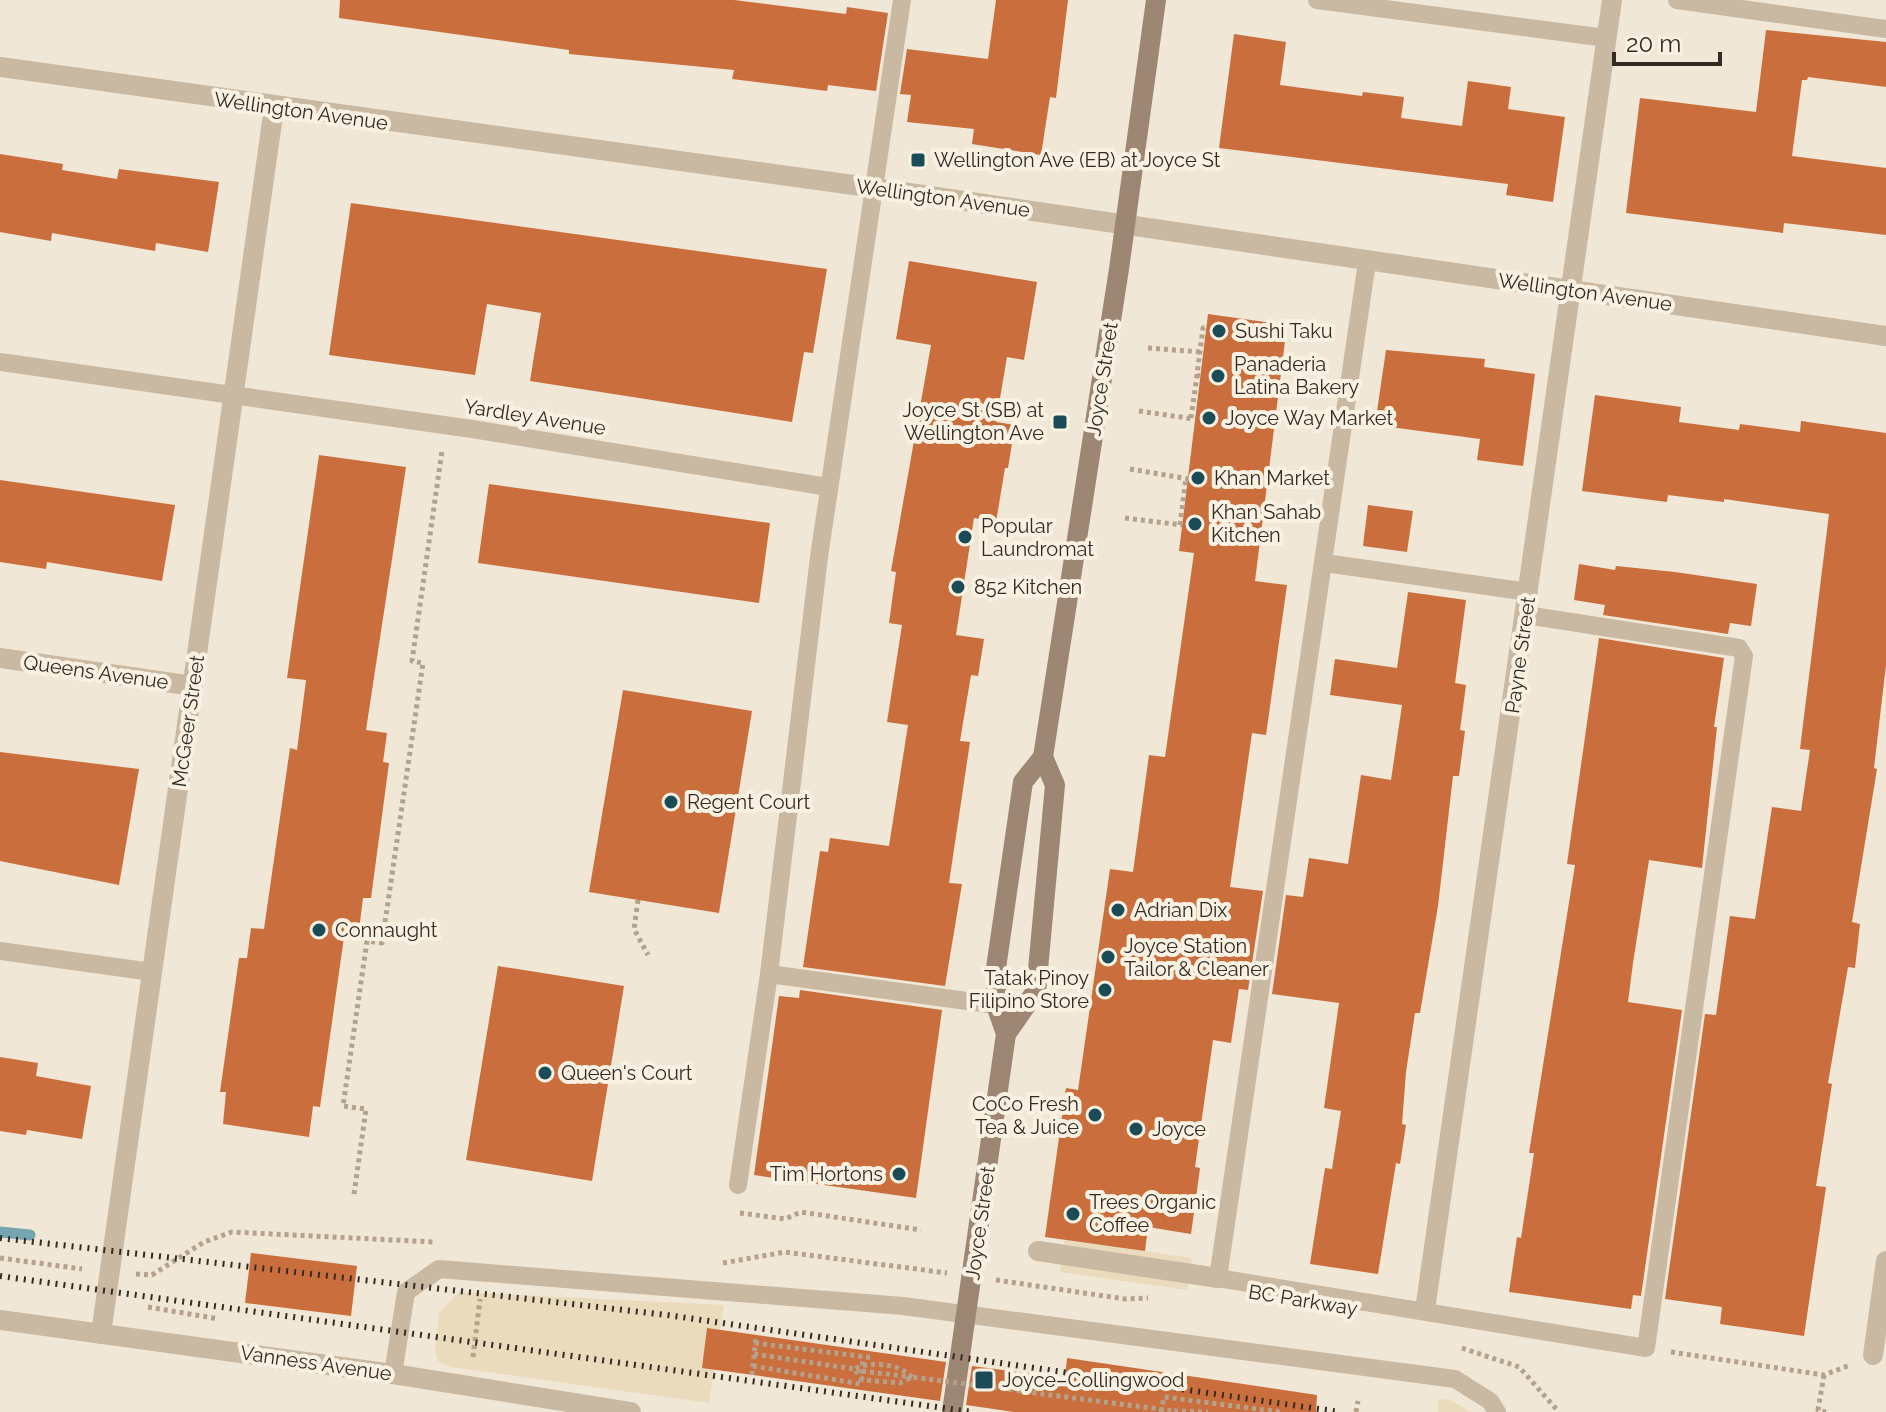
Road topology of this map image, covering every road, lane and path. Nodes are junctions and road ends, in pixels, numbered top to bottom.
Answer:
1 (902, 0) edge
2 (1156, 0) edge
3 (1317, 0) edge
4 (1612, 0) edge
5 (1677, 0) edge
6 (1395, 5) edge
7 (1886, 29) edge
8 (1606, 38) junction
9 (0, 67) edge
10 (274, 108) junction
11 (875, 188) junction
12 (1125, 225) junction
13 (1367, 262) junction
14 (1572, 290) junction
15 (1206, 328) dead end
16 (1886, 336) edge
17 (1148, 348) dead end
18 (1200, 352) junction
19 (0, 362) edge
20 (234, 394) junction
21 (1139, 411) dead end
22 (445, 426) junction
23 (1130, 469) dead end
24 (828, 487) junction
25 (1125, 518) dead end
26 (1325, 563) junction
27 (1529, 592) junction
28 (1526, 615) junction
29 (0, 658) edge
30 (193, 686) junction
31 (1043, 757) junction
32 (638, 900) dead end
33 (0, 951) edge
34 (648, 955) dead end
35 (152, 972) junction
36 (769, 974) junction
37 (996, 1005) junction
38 (1006, 1034) junction
39 (738, 1185) joint
40 (354, 1194) dead end
41 (921, 1230) dead end
42 (1038, 1251) dead end
43 (0, 1258) edge
44 (1886, 1261) edge
45 (78, 1268) dead end
46 (1218, 1278) junction
47 (1018, 1283) dead end
48 (481, 1294) dead end
49 (1153, 1297) dead end
50 (1425, 1310) junction
51 (966, 1316) junction
52 (0, 1320) edge
53 (101, 1334) junction
54 (1447, 1344) dead end
55 (1646, 1348) junction
56 (754, 1354) junction
57 (473, 1357) dead end
58 (863, 1357) junction
59 (1880, 1357) edge
60 (874, 1358) dead end
61 (753, 1366) junction
62 (854, 1369) junction
63 (862, 1371) junction
64 (393, 1374) junction
65 (752, 1375) dead end
66 (1824, 1375) junction
67 (912, 1377) junction
68 (1358, 1401) dead end
69 (1161, 1411) edge
70 (631, 1412) edge
71 (952, 1412) edge
72 (1175, 1412) edge
73 (1208, 1412) edge
74 (1282, 1412) edge
75 (1356, 1412) edge
76 (1497, 1412) edge
77 (1559, 1412) edge
78 (1826, 1412) edge

1 - 11 lane
2 - 12 main road, Joyce Street
3 - 6 lane
4 - 8 street, Payne Street
5 - 7 lane
6 - 8 lane
8 - 14 street, Payne Street
9 - 10 street, Wellington Avenue
10 - 11 street, Wellington Avenue
10 - 20 street, McGeer Street
11 - 12 street, Wellington Avenue
11 - 24 lane
12 - 13 street, Wellington Avenue
12 - 31 main road, Joyce Street
13 - 14 street, Wellington Avenue
13 - 26 lane
14 - 16 street, Wellington Avenue
14 - 27 street, Payne Street
15 - 18 path
17 - 18 path
18 - 21 path
19 - 20 lane, Yardley Avenue
20 - 22 lane, Yardley Avenue
20 - 30 street, McGeer Street
22 - 24 lane, Yardley Avenue
22 - 40 path
23 - 25 path
24 - 36 lane
26 - 27 lane
26 - 46 lane
27 - 28 street, Payne Street
28 - 50 street, Payne Street
28 - 55 lane
29 - 30 street, Queens Avenue
30 - 35 street, McGeer Street
31 - 37 main road, Joyce Street
31 - 38 main road, Joyce Street
32 - 34 path
33 - 35 lane
35 - 53 street, McGeer Street
36 - 37 lane
36 - 39 lane
37 - 38 main road, Joyce Street
38 - 51 main road, Joyce Street
39 - 41 path
42 - 46 street
43 - 45 path
44 - 59 street
46 - 50 lane
47 - 49 path
48 - 57 path
50 - 55 lane
51 - 64 lane
51 - 71 main road, Joyce Street
51 - 76 lane
52 - 53 street, Vanness Avenue
53 - 64 street, Vanness Avenue
54 - 77 path
55 - 66 path
56 - 58 path
56 - 61 path
56 - 62 path
58 - 60 path
58 - 63 path
59 - 66 path
61 - 63 path
61 - 65 path
62 - 67 path, bridge
62 - 67 path, bridge
63 - 67 path
64 - 70 street, Vanness Avenue
66 - 78 path
67 - 69 path, bridge
68 - 75 path
69 - 72 path, bridge
69 - 74 path
72 - 73 path

